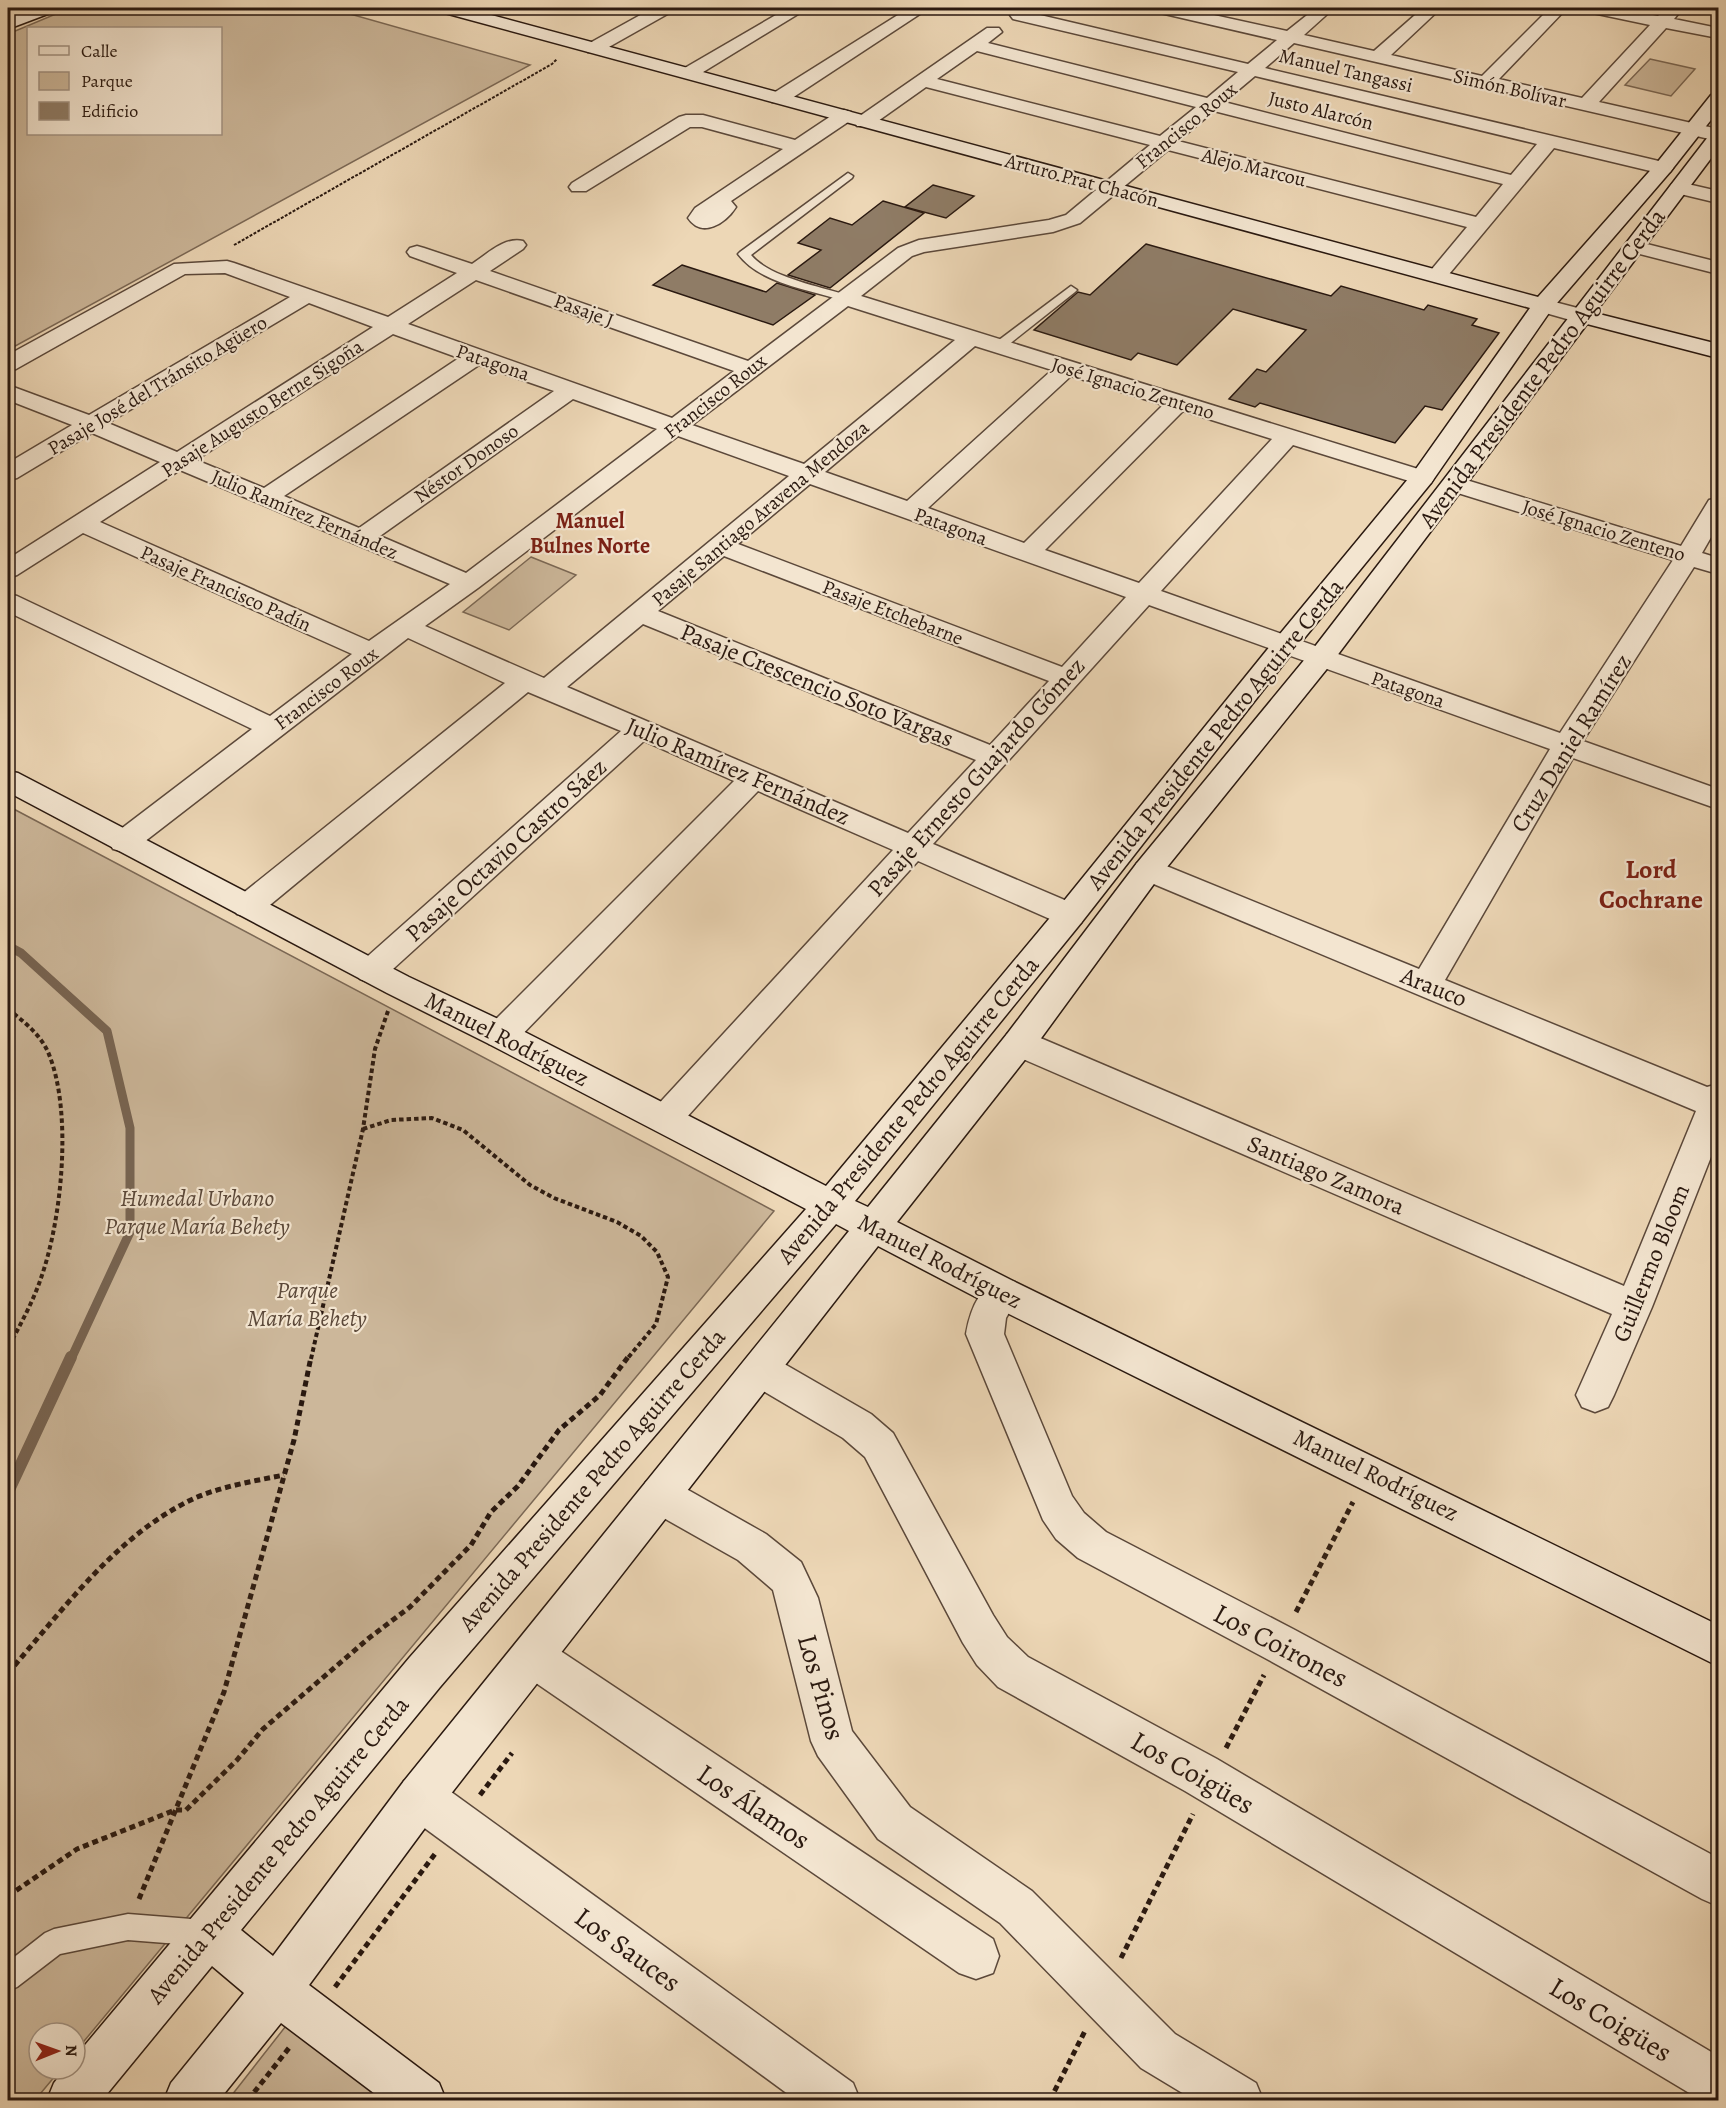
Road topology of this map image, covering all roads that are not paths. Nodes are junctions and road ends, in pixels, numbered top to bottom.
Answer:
1 (47, 8) edge
2 (447, 8) edge
3 (663, 8) edge
4 (799, 8) edge
5 (920, 8) edge
6 (1162, 8) edge
7 (1326, 8) edge
8 (1433, 8) edge
9 (1559, 8) edge
10 (1594, 8) edge
11 (1675, 8) edge
12 (1024, 11) edge
13 (1207, 12) edge
14 (1662, 21) junction
15 (8, 24) edge
16 (1719, 33) edge
17 (1290, 37) junction
18 (974, 45) junction
19 (594, 48) junction
20 (1378, 57) junction
21 (1252, 71) junction
22 (689, 73) junction
23 (923, 81) junction
24 (1486, 82) junction
25 (779, 98) junction
26 (1719, 99) edge
27 (1211, 105) junction
28 (1586, 105) junction
29 (844, 116) junction
30 (864, 122) junction
31 (1694, 130) junction
32 (1719, 136) edge
33 (1550, 141) junction
34 (1163, 144) junction
35 (799, 147) junction
36 (1664, 168) junction
37 (848, 176) dead end
38 (1517, 182) junction
39 (579, 187) dead end
40 (1110, 188) junction
41 (1679, 188) junction
42 (1719, 197) edge
43 (720, 200) dead end
44 (1482, 225) junction
45 (516, 245) dead end
46 (1635, 247) junction
47 (417, 252) dead end
48 (1719, 267) edge
49 (476, 271) junction
50 (1438, 275) junction
51 (1071, 290) dead end
52 (306, 296) junction
53 (845, 298) junction
54 (1543, 304) junction
55 (1581, 316) junction
56 (390, 326) junction
57 (972, 337) junction
58 (999, 346) junction
59 (1719, 351) edge
60 (477, 356) junction
61 (8, 364) edge
62 (1068, 367) junction
63 (750, 369) junction
64 (572, 389) junction
65 (8, 392) edge
66 (1179, 402) junction
67 (90, 424) junction
68 (675, 427) junction
69 (1288, 436) junction
70 (179, 461) junction
71 (8, 473) edge
72 (806, 474) junction
73 (1422, 478) junction
74 (1454, 484) junction
75 (265, 498) junction
76 (1719, 505) edge
77 (911, 511) junction
78 (81, 523) junction
79 (361, 538) junction
80 (720, 546) junction
81 (1028, 553) junction
82 (1688, 556) junction
83 (1719, 566) edge
84 (8, 570) edge
85 (468, 583) junction
86 (1141, 595) junction
87 (8, 602) edge
88 (640, 613) junction
89 (407, 628) junction
90 (1284, 646) junction
91 (370, 652) junction
92 (1320, 659) junction
93 (1066, 678) junction
94 (536, 685) junction
95 (272, 728) junction
96 (641, 729) junction
97 (1568, 744) junction
98 (994, 757) junction
99 (754, 778) junction
100 (8, 780) edge
101 (1719, 800) edge
102 (124, 842) junction
103 (912, 847) junction
104 (1148, 870) junction
105 (248, 906) junction
106 (1070, 915) junction
107 (384, 978) junction
108 (1426, 984) junction
109 (501, 1035) junction
110 (1018, 1043) junction
111 (1717, 1102) edge
112 (665, 1119) junction
113 (831, 1205) junction
114 (873, 1228) junction
115 (1002, 1293) junction
116 (1634, 1307) junction
117 (761, 1370) junction
118 (1595, 1395) dead end
119 (660, 1495) junction
120 (1719, 1646) edge
121 (532, 1656) junction
122 (420, 1797) junction
123 (1719, 1883) edge
124 (209, 1934) junction
125 (976, 1956) dead end
126 (8, 1978) edge
127 (295, 2003) junction
128 (1719, 2083) edge
129 (71, 2100) edge
130 (188, 2100) edge
131 (422, 2100) edge
132 (836, 2100) edge
133 (1239, 2100) edge

1 - 15 street
2 - 19 street, Arturo Prat Chacón
3 - 19 street
4 - 22 street
5 - 25 street
6 - 13 street, Simón Bolívar
7 - 17 street, Francisco Roux
8 - 20 street
9 - 24 street
10 - 14 street
11 - 14 street
12 - 18 street
12 - 21 street, Manuel Tangassi
13 - 17 street, Simón Bolívar
14 - 16 street
14 - 28 street
17 - 20 street, Simón Bolívar
17 - 21 street, Francisco Roux
18 - 23 street
18 - 27 street, Justo Alarcón
19 - 22 street, Arturo Prat Chacón
20 - 24 street, Simón Bolívar
21 - 27 street, Francisco Roux
21 - 33 street, Manuel Tangassi
22 - 25 street, Arturo Prat Chacón
23 - 30 street
23 - 34 street, Alejo Marcou
24 - 28 street, Simón Bolívar
25 - 29 street, Arturo Prat Chacón
26 - 31 street, Avenida Presidente Pedro Aguirre Cerda
27 - 34 street, Francisco Roux
27 - 38 street, Justo Alarcón
28 - 31 street, Simón Bolívar
29 - 30 street, Arturo Prat Chacón
29 - 35 street
30 - 40 street, Arturo Prat Chacón
31 - 32 street, Simón Bolívar
31 - 36 street, Avenida Presidente Pedro Aguirre Cerda
32 - 41 street, Avenida Presidente Pedro Aguirre Cerda
33 - 36 street, Manuel Tangassi
33 - 38 street
34 - 40 street, Francisco Roux
34 - 44 street, Alejo Marcou
35 - 39 street
35 - 43 street
36 - 54 street, Avenida Presidente Pedro Aguirre Cerda
37 - 53 lane
38 - 44 street
40 - 50 street, Arturo Prat Chacón
40 - 53 street, Francisco Roux
41 - 42 street
41 - 46 street, Avenida Presidente Pedro Aguirre Cerda
44 - 50 street
45 - 49 street, Pasaje Augusto Berne Sigoña
46 - 48 street
46 - 55 street, Avenida Presidente Pedro Aguirre Cerda
47 - 49 street, Pasaje J
49 - 56 street, Pasaje Augusto Berne Sigoña
49 - 63 street, Pasaje J
50 - 54 street, Arturo Prat Chacón
51 - 58 lane
52 - 56 street, Patagona
52 - 61 street, Patagona
52 - 67 street, Pasaje José del Tránsito Agüero
53 - 57 street, José Ignacio Zenteno
53 - 63 street, Francisco Roux
54 - 55 street, Arturo Prat Chacón
54 - 73 street, Avenida Presidente Pedro Aguirre Cerda
55 - 59 street, Arturo Prat Chacón
55 - 74 street, Avenida Presidente Pedro Aguirre Cerda
56 - 60 street, Patagona
56 - 70 street, Pasaje Augusto Berne Sigoña
57 - 58 street, José Ignacio Zenteno
57 - 72 street, Pasaje Santiago Aravena Mendoza
58 - 62 street, José Ignacio Zenteno
60 - 64 street, Patagona
60 - 75 street
62 - 66 street, José Ignacio Zenteno
62 - 77 street
63 - 68 street, Francisco Roux
64 - 68 street, Patagona
64 - 79 street, Néstor Donoso
65 - 67 street, Julio Ramírez Fernández
66 - 69 street, José Ignacio Zenteno
66 - 81 street
67 - 70 street, Julio Ramírez Fernández
67 - 71 street, Pasaje José del Tránsito Agüero
68 - 72 street, Patagona
68 - 85 street, Francisco Roux
69 - 73 street, José Ignacio Zenteno
69 - 86 street, Pasaje Ernesto Guajardo Gómez
70 - 75 street, Julio Ramírez Fernández
70 - 78 street, Pasaje Augusto Berne Sigoña
72 - 77 street, Patagona
72 - 80 street, Pasaje Santiago Aravena Mendoza
73 - 74 street, José Ignacio Zenteno
73 - 90 street, Avenida Presidente Pedro Aguirre Cerda
74 - 82 street, José Ignacio Zenteno
74 - 92 street, Avenida Presidente Pedro Aguirre Cerda
75 - 79 street, Julio Ramírez Fernández
76 - 82 street, Cruz Daniel Ramírez
77 - 81 street, Patagona
78 - 84 street, Pasaje Augusto Berne Sigoña
78 - 91 street, Pasaje Francisco Padín
79 - 85 street, Julio Ramírez Fernández
80 - 88 street, Pasaje Santiago Aravena Mendoza
80 - 93 street, Pasaje Etchebarne
81 - 86 street, Patagona
82 - 83 street, José Ignacio Zenteno
82 - 97 street, Cruz Daniel Ramírez
85 - 89 street, Francisco Roux
86 - 90 street, Patagona
86 - 93 street, Pasaje Ernesto Guajardo Gómez
87 - 95 street
88 - 94 street, Pasaje Santiago Aravena Mendoza
88 - 98 street, Pasaje Crescencio Soto Vargas
89 - 91 street, Francisco Roux
89 - 94 street, Julio Ramírez Fernández
90 - 92 street, Patagona
90 - 106 street, Avenida Presidente Pedro Aguirre Cerda
91 - 95 street, Francisco Roux
92 - 97 street, Patagona
92 - 104 street, Avenida Presidente Pedro Aguirre Cerda
93 - 98 street, Pasaje Ernesto Guajardo Gómez
94 - 96 street, Julio Ramírez Fernández
94 - 105 street, Pasaje Santiago Aravena Mendoza
95 - 102 street, Francisco Roux
96 - 99 street, Julio Ramírez Fernández
96 - 107 street, Pasaje Octavio Castro Sáez
97 - 101 street, Patagona
97 - 108 street, Cruz Daniel Ramírez
98 - 103 street, Pasaje Ernesto Guajardo Gómez
99 - 103 street, Julio Ramírez Fernández
99 - 109 street
100 - 102 street, Manuel Rodríguez
102 - 105 street, Manuel Rodríguez
103 - 106 street, Julio Ramírez Fernández
103 - 112 street, Pasaje Ernesto Guajardo Gómez
104 - 108 street, Arauco
104 - 110 street, Avenida Presidente Pedro Aguirre Cerda
105 - 107 street, Manuel Rodríguez
106 - 113 street, Avenida Presidente Pedro Aguirre Cerda
107 - 109 street, Manuel Rodríguez
108 - 111 street, Arauco
109 - 112 street, Manuel Rodríguez
110 - 114 street, Avenida Presidente Pedro Aguirre Cerda
110 - 116 street, Santiago Zamora
111 - 116 street, Guillermo Bloom
112 - 113 street, Manuel Rodríguez
113 - 114 street, Manuel Rodríguez
113 - 124 street, Avenida Presidente Pedro Aguirre Cerda
114 - 115 street, Manuel Rodríguez
114 - 117 street, Avenida Presidente Pedro Aguirre Cerda
115 - 120 street, Manuel Rodríguez
115 - 123 street, Los Coirones
116 - 118 street, Guillermo Bloom
117 - 119 street, Avenida Presidente Pedro Aguirre Cerda
117 - 128 street, Los Coigües
119 - 121 street, Avenida Presidente Pedro Aguirre Cerda
119 - 133 street, Los Pinos
121 - 122 street, Avenida Presidente Pedro Aguirre Cerda
121 - 125 street, Los Álamos
122 - 127 street, Avenida Presidente Pedro Aguirre Cerda
122 - 132 street, Los Sauces
124 - 126 lane
124 - 127 street
124 - 129 street, Avenida Presidente Pedro Aguirre Cerda
127 - 130 street, Avenida Presidente Pedro Aguirre Cerda
127 - 131 street

